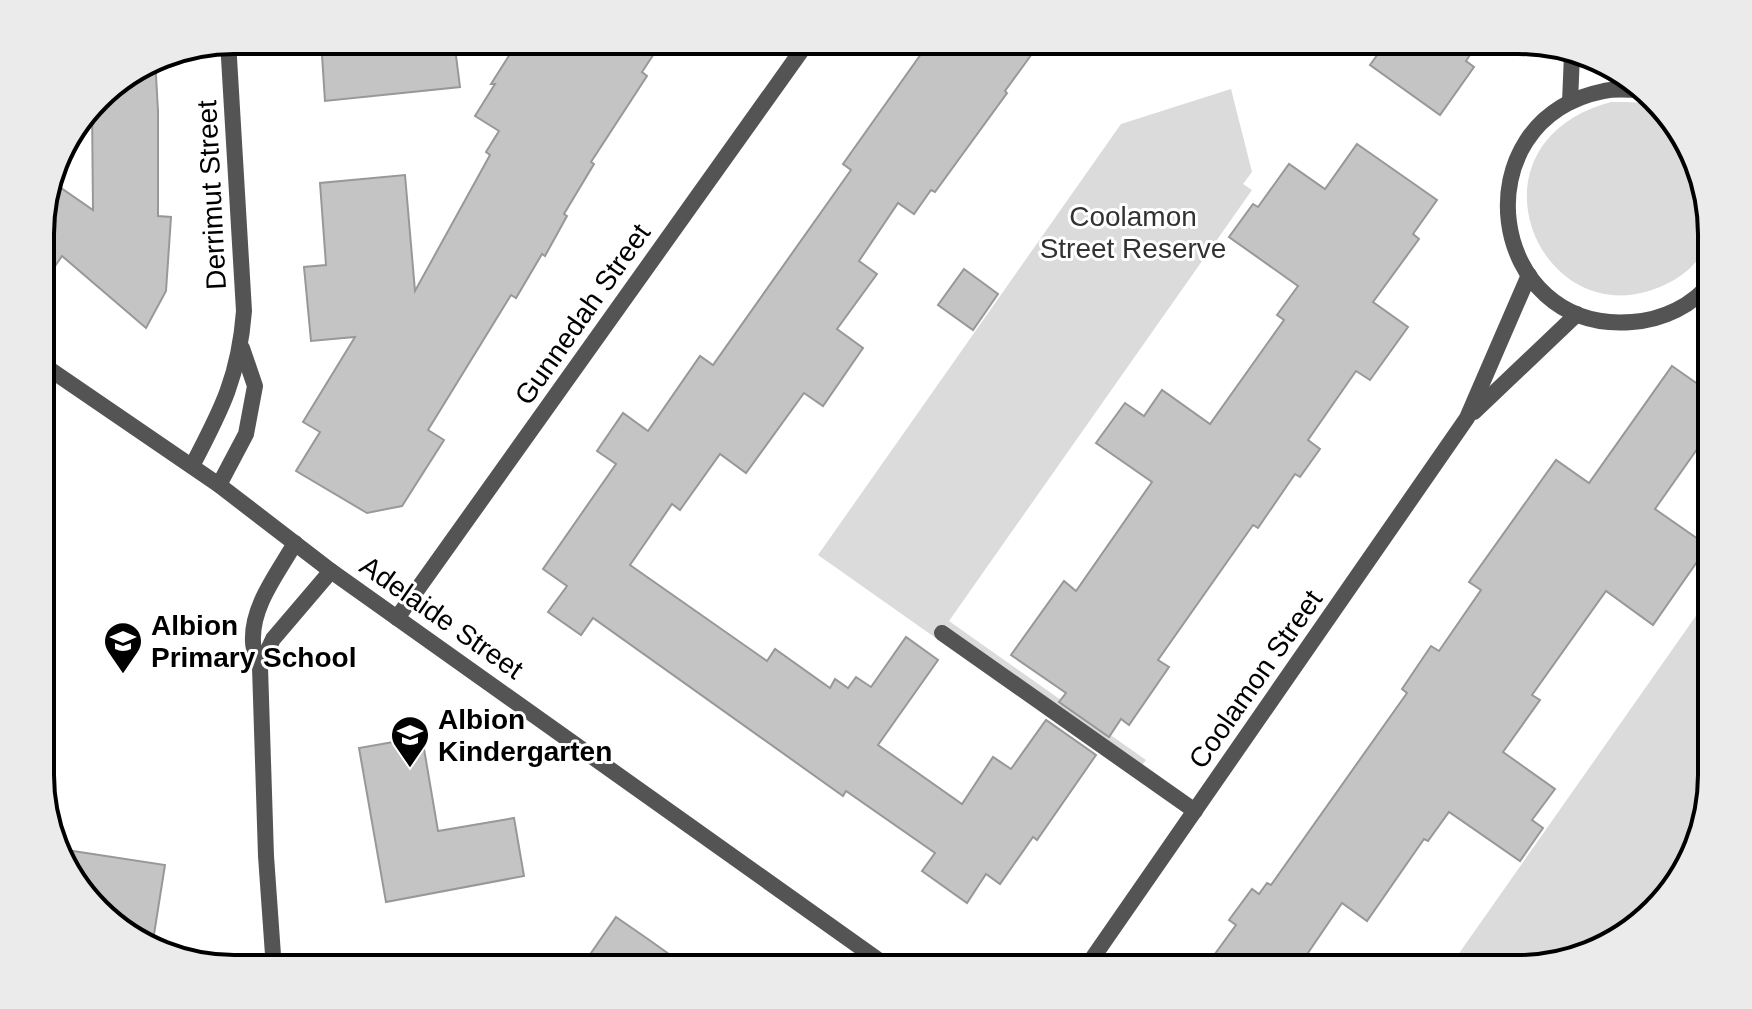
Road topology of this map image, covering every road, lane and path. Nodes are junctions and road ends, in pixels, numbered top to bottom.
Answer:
1 (229, 54) edge
2 (799, 54) edge
3 (1572, 63) edge
4 (1626, 90) edge
5 (1570, 102) junction
6 (1529, 275) junction
7 (1698, 294) edge
8 (1577, 314) junction
9 (241, 346) junction
10 (54, 372) edge
11 (1467, 418) junction
12 (192, 466) junction
13 (219, 485) junction
14 (295, 543) junction
15 (331, 571) junction
16 (397, 618) junction
17 (942, 633) dead end
18 (260, 667) junction
19 (1195, 811) junction
20 (273, 955) edge
21 (871, 955) edge
22 (1095, 955) edge

1 - 9 street, Derrimut Street
2 - 16 street, Gunnedah Street
3 - 5 street
4 - 5 street
5 - 6 street
6 - 8 street
6 - 11 street, Coolamon Street
7 - 8 street
8 - 11 street, Coolamon Street
9 - 12 street, Derrimut Street
9 - 13 street, Derrimut Street
10 - 12 street, Adelaide Street
11 - 19 street, Coolamon Street
12 - 13 street, Adelaide Street
13 - 14 street, Adelaide Street
14 - 15 street, Adelaide Street
14 - 18 street
15 - 16 street, Adelaide Street
15 - 18 street
16 - 21 street, Adelaide Street
17 - 19 street
18 - 20 street
19 - 22 street, Coolamon Street

